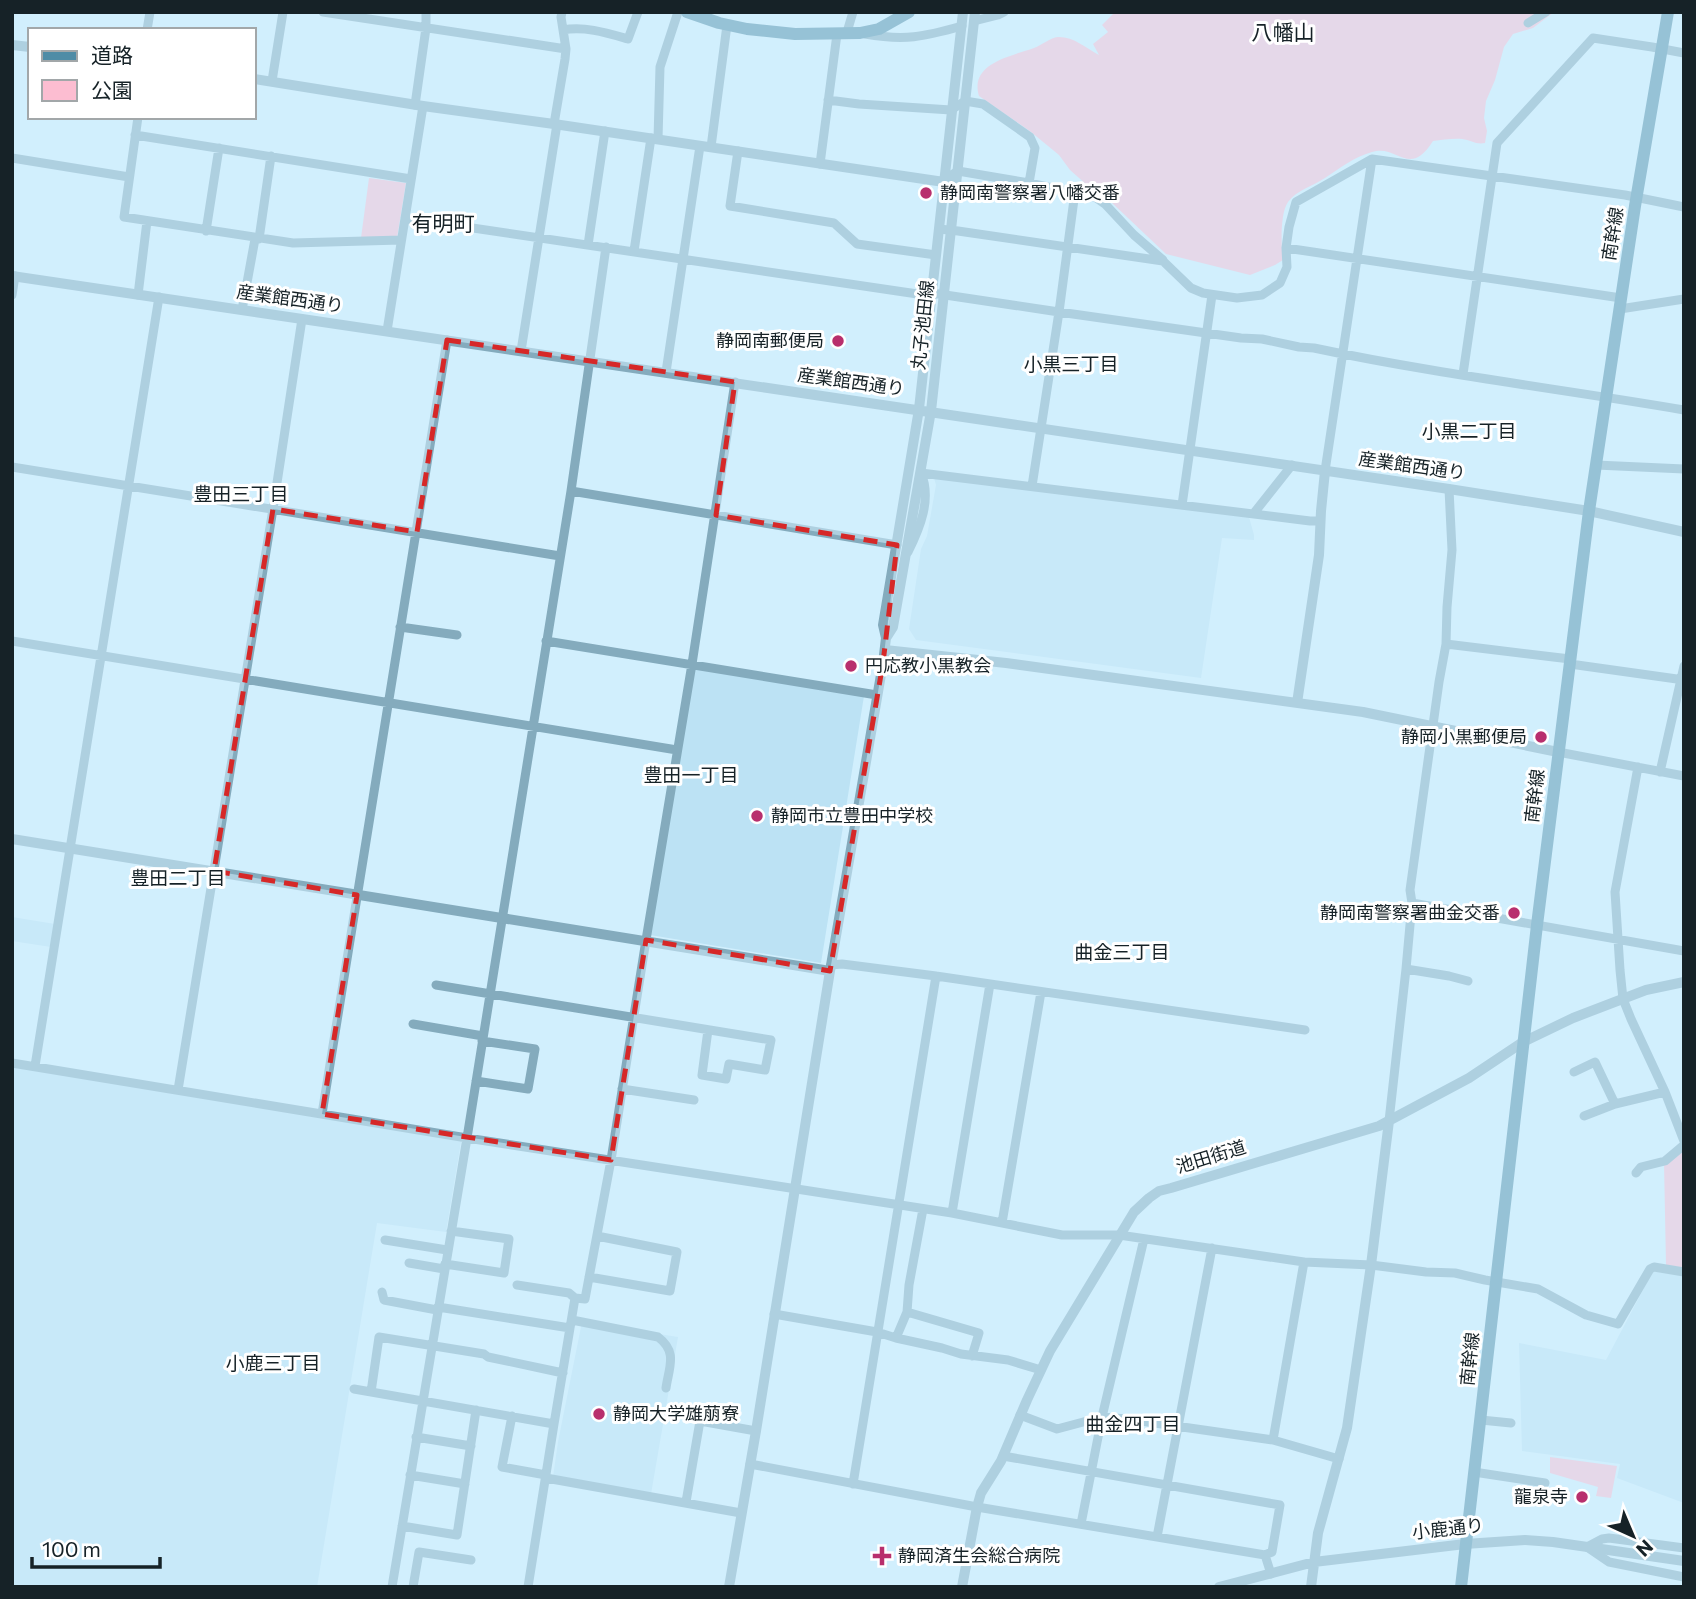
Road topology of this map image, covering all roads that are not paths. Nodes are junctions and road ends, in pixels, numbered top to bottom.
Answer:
1 (283, 12) edge
2 (323, 12) edge
3 (426, 12) edge
4 (562, 12) edge
5 (638, 12) edge
6 (678, 12) edge
7 (687, 12) edge
8 (853, 12) edge
9 (909, 12) edge
10 (963, 12) edge
11 (1004, 12) edge
12 (1546, 12) edge
13 (1668, 12) edge
14 (975, 17) edge
15 (1528, 23) dead end
16 (727, 25) junction
17 (961, 26) junction
18 (426, 28) junction
19 (563, 30) junction
20 (848, 33) junction
21 (565, 49) junction
22 (1662, 49) junction
23 (1684, 53) edge
24 (256, 79) edge
25 (272, 82) junction
26 (828, 100) junction
27 (965, 101) junction
28 (419, 106) junction
29 (951, 110) junction
30 (138, 119) edge
31 (556, 124) junction
32 (605, 131) junction
33 (135, 135) junction
34 (655, 139) junction
35 (706, 146) junction
36 (219, 148) junction
37 (738, 151) junction
38 (271, 156) junction
39 (12, 158) edge
40 (1372, 159) junction
41 (820, 164) junction
42 (958, 171) junction
43 (1492, 176) junction
44 (129, 177) junction
45 (411, 179) junction
46 (944, 182) junction
47 (1029, 183) junction
48 (1074, 192) junction
49 (1637, 197) junction
50 (1684, 207) edge
51 (405, 218) junction
52 (148, 221) junction
53 (939, 229) junction
54 (206, 230) junction
55 (951, 230) junction
56 (539, 237) junction
57 (257, 239) junction
58 (401, 240) junction
59 (588, 244) junction
60 (606, 247) junction
61 (1067, 247) junction
62 (1286, 248) junction
63 (634, 251) junction
64 (936, 255) junction
65 (1359, 258) junction
66 (684, 259) junction
67 (1164, 261) junction
68 (14, 276) edge
69 (1477, 276) junction
70 (932, 294) junction
71 (12, 295) edge
72 (138, 295) junction
73 (948, 295) junction
74 (1212, 295) junction
75 (159, 297) junction
76 (1684, 299) edge
77 (1620, 304) junction
78 (242, 310) junction
79 (1059, 313) junction
80 (302, 319) junction
81 (387, 331) junction
82 (1207, 333) junction
83 (447, 340) junction
84 (521, 351) junction
85 (1344, 354) junction
86 (590, 362) junction
87 (666, 372) junction
88 (1463, 374) junction
89 (735, 383) junction
90 (1606, 397) junction
91 (925, 410) junction
92 (1684, 410) edge
93 (1041, 428) junction
94 (1189, 450) junction
95 (1292, 465) junction
96 (1595, 465) junction
97 (12, 467) edge
98 (1684, 469) edge
99 (1325, 471) junction
100 (921, 473) junction
101 (129, 485) junction
102 (1032, 486) junction
103 (1449, 489) junction
104 (570, 491) junction
105 (1182, 505) junction
106 (273, 509) junction
107 (1589, 511) junction
108 (1254, 513) junction
109 (716, 515) junction
110 (1320, 521) junction
111 (417, 532) junction
112 (1684, 532) edge
113 (902, 546) junction
114 (560, 555) junction
115 (905, 559) junction
116 (400, 627) junction
117 (457, 635) dead end
118 (886, 638) junction
119 (12, 641) edge
120 (546, 641) junction
121 (1446, 644) junction
122 (885, 650) junction
123 (101, 655) junction
124 (1570, 662) junction
125 (692, 664) junction
126 (1684, 666) edge
127 (246, 678) junction
128 (1682, 680) edge
129 (877, 695) junction
130 (388, 703) junction
131 (1297, 703) junction
132 (1433, 726) junction
133 (532, 727) junction
134 (677, 750) junction
135 (1559, 752) junction
136 (1638, 767) junction
137 (1660, 772) junction
138 (1684, 776) edge
139 (12, 839) edge
140 (69, 847) junction
141 (214, 871) junction
142 (357, 895) junction
143 (1412, 903) junction
144 (502, 918) junction
145 (1537, 925) junction
146 (1618, 939) junction
147 (646, 940) junction
148 (1684, 951) edge
149 (831, 968) junction
150 (1406, 969) junction
151 (936, 976) junction
152 (1468, 981) dead end
153 (1684, 982) edge
154 (990, 984) junction
155 (436, 985) dead end
156 (1041, 992) junction
157 (490, 993) junction
158 (1623, 999) junction
159 (634, 1017) junction
160 (413, 1024) dead end
161 (708, 1030) junction
162 (1305, 1030) dead end
163 (483, 1039) junction
164 (1523, 1042) junction
165 (12, 1063) edge
166 (35, 1066) junction
167 (1574, 1072) dead end
168 (476, 1081) junction
169 (622, 1089) junction
170 (178, 1090) junction
171 (1665, 1092) junction
172 (694, 1100) dead end
173 (1615, 1104) junction
174 (322, 1114) junction
175 (1584, 1116) dead end
176 (1389, 1121) junction
177 (467, 1138) junction
178 (1684, 1143) edge
179 (611, 1160) junction
180 (1636, 1173) dead end
181 (795, 1189) junction
182 (900, 1205) junction
183 (923, 1209) junction
184 (952, 1213) junction
185 (1002, 1223) junction
186 (451, 1231) junction
187 (1119, 1235) junction
188 (597, 1236) junction
189 (1144, 1239) junction
190 (385, 1240) dead end
191 (1212, 1248) junction
192 (447, 1251) junction
193 (409, 1262) dead end
194 (1304, 1262) junction
195 (1371, 1265) junction
196 (445, 1266) junction
197 (1684, 1272) edge
198 (589, 1277) junction
199 (1496, 1282) junction
200 (517, 1285) dead end
201 (382, 1292) dead end
202 (575, 1298) junction
203 (437, 1308) junction
204 (907, 1312) junction
205 (774, 1314) junction
206 (571, 1324) junction
207 (877, 1332) junction
208 (896, 1338) junction
209 (431, 1345) junction
210 (972, 1356) junction
211 (1041, 1370) junction
212 (563, 1373) junction
213 (666, 1388) dead end
214 (354, 1390) dead end
215 (371, 1392) junction
216 (422, 1401) junction
217 (476, 1410) junction
218 (1020, 1415) junction
219 (512, 1416) junction
220 (1102, 1417) junction
221 (1481, 1420) junction
222 (1511, 1423) dead end
223 (554, 1424) junction
224 (1177, 1427) junction
225 (756, 1431) junction
226 (416, 1437) junction
227 (1273, 1440) junction
228 (471, 1446) junction
229 (1003, 1456) junction
230 (1339, 1459) junction
231 (750, 1464) junction
232 (1091, 1471) junction
233 (1474, 1472) junction
234 (410, 1475) junction
235 (546, 1477) junction
236 (1545, 1483) dead end
237 (465, 1484) junction
238 (853, 1484) junction
239 (1166, 1484) junction
240 (686, 1502) junction
241 (977, 1507) junction
242 (741, 1513) junction
243 (1081, 1524) junction
244 (402, 1527) junction
245 (1157, 1536) junction
246 (1465, 1544) junction
247 (1587, 1547) junction
248 (1684, 1548) edge
249 (1265, 1555) junction
250 (471, 1560) dead end
251 (1684, 1561) edge
252 (1314, 1562) junction
253 (1270, 1574) junction
254 (1684, 1577) edge
255 (392, 1587) edge
256 (414, 1587) edge
257 (528, 1587) edge
258 (729, 1587) edge
259 (962, 1587) edge
260 (1219, 1587) edge
261 (1311, 1587) edge
262 (1461, 1587) edge

1 - 25 street
2 - 18 street
3 - 18 street
4 - 19 street
5 - 19 street
6 - 34 street
7 - 16 main road
8 - 20 street
9 - 20 main road
10 - 17 street, 丸子池田線
11 - 14 street
12 - 15 street
13 - 22 main road, 南幹線
14 - 27 street, 丸子池田線
16 - 20 main road
16 - 35 street
17 - 20 street
17 - 29 street, 丸子池田線
18 - 21 street
18 - 28 street
19 - 21 street
20 - 26 street
21 - 31 street
22 - 23 street
22 - 43 street
22 - 49 main road, 南幹線
24 - 25 street
25 - 28 street
26 - 29 street
26 - 41 street
27 - 29 street
27 - 42 street, 丸子池田線
27 - 47 street
28 - 31 street
28 - 45 street
29 - 46 street, 丸子池田線
30 - 33 street
31 - 32 street
31 - 56 street
32 - 34 street
32 - 59 street
33 - 36 street
33 - 44 street
34 - 35 street
34 - 63 street
35 - 37 street
35 - 66 street
36 - 38 street
36 - 54 street
37 - 41 street
37 - 64 street
38 - 45 street
38 - 57 street
39 - 44 street
40 - 43 street
40 - 62 street
40 - 65 street
41 - 46 street
42 - 46 street
42 - 47 street
42 - 55 street, 丸子池田線
43 - 49 street
43 - 69 street
44 - 52 street
45 - 51 street
46 - 53 street, 丸子池田線
47 - 48 street
48 - 61 street
48 - 67 street
49 - 50 street
49 - 77 main road, 南幹線
51 - 56 street
51 - 58 street
52 - 54 street
52 - 72 street
53 - 55 street
53 - 64 street, 丸子池田線
54 - 57 street
55 - 61 street
55 - 73 street, 丸子池田線
56 - 59 street
56 - 84 street
57 - 58 street
57 - 78 street
58 - 81 street
59 - 60 street
60 - 63 street
60 - 86 street
61 - 67 street
61 - 79 street
62 - 65 street
62 - 74 street
63 - 66 street
64 - 70 street, 丸子池田線
65 - 69 street
65 - 85 street
66 - 70 street
66 - 87 street
67 - 74 street
68 - 71 street
68 - 72 street, 産業館西通り
69 - 77 street
69 - 88 street
70 - 73 street
70 - 91 street, 丸子池田線
72 - 75 street, 産業館西通り
73 - 79 street
73 - 91 street, 丸子池田線
74 - 82 street
75 - 78 street, 産業館西通り
75 - 101 street
76 - 77 street
77 - 90 main road, 南幹線
78 - 80 street, 産業館西通り
79 - 82 street
79 - 93 street
80 - 81 street, 産業館西通り
80 - 106 street
81 - 83 street, 産業館西通り
82 - 85 street
82 - 94 street
83 - 84 street, 産業館西通り
83 - 111 street
84 - 86 street, 産業館西通り
85 - 88 street
85 - 99 street
86 - 87 street, 産業館西通り
86 - 104 street
87 - 89 street, 産業館西通り
88 - 90 street
89 - 91 street, 産業館西通り
89 - 109 street
90 - 92 street
90 - 96 main road, 南幹線
91 - 93 street, 産業館西通り
91 - 100 street, 丸子池田線
91 - 113 street, 丸子池田線
93 - 94 street, 産業館西通り
93 - 102 street
94 - 95 street, 産業館西通り
94 - 105 street
95 - 99 street, 産業館西通り
95 - 108 street
96 - 98 street
96 - 107 main road, 南幹線
97 - 101 street
99 - 103 street, 産業館西通り
99 - 110 street
100 - 102 street
100 - 113 street, 丸子池田線
100 - 115 street
101 - 106 street
101 - 123 street
102 - 105 street
103 - 107 street, 産業館西通り
103 - 121 street
104 - 109 street
104 - 114 street
105 - 108 street
106 - 111 street
106 - 127 street
107 - 112 street, 産業館西通り
107 - 124 main road, 南幹線
108 - 110 street
109 - 113 street
109 - 125 street
110 - 131 street
111 - 114 street
111 - 116 street
113 - 115 street, 丸子池田線
113 - 118 street, 丸子池田線
114 - 120 street
115 - 118 street, 丸子池田線
116 - 117 street
116 - 130 street
118 - 122 street, 丸子池田線
119 - 123 street
120 - 125 street
120 - 133 street
121 - 124 street
121 - 132 street
122 - 129 street, 丸子池田線
122 - 131 street
123 - 127 street
123 - 140 street
124 - 128 street
124 - 135 main road, 南幹線
125 - 129 street
125 - 134 street
126 - 128 street
127 - 130 street
127 - 141 street
128 - 137 street
129 - 149 street, 丸子池田線
130 - 133 street
130 - 142 street
131 - 132 street
132 - 135 street
132 - 143 street
133 - 134 street
133 - 144 street
134 - 147 street
135 - 136 street
135 - 145 main road, 南幹線
136 - 137 street
136 - 146 street
137 - 138 street
139 - 140 street
140 - 141 street
140 - 166 street
141 - 142 street
141 - 170 street
142 - 144 street
142 - 174 street
143 - 145 street
143 - 150 street
144 - 147 street
144 - 157 street
145 - 146 street
145 - 164 main road, 南幹線
146 - 148 street
146 - 158 street
147 - 149 street
147 - 159 street
149 - 151 street
149 - 181 street, 丸子池田線
150 - 152 street
150 - 176 street
151 - 154 street
151 - 182 street
153 - 158 street, 池田街道
154 - 156 street
154 - 184 street
155 - 157 street
156 - 162 street
156 - 185 street
157 - 159 street
157 - 163 street
158 - 164 street, 池田街道
158 - 171 street
159 - 161 street
159 - 169 street
160 - 163 street
161 - 161 street
163 - 168 street
163 - 168 street
164 - 176 street, 池田街道
164 - 199 main road, 南幹線
165 - 166 street
166 - 170 street
167 - 173 street
168 - 177 street
169 - 172 street
169 - 179 street
170 - 174 street
171 - 173 street
171 - 178 street
173 - 175 street
174 - 177 street
176 - 187 street, 池田街道
176 - 195 street
177 - 179 street
177 - 186 street
178 - 180 street
179 - 181 street
179 - 188 street
181 - 182 street
181 - 205 street, 丸子池田線
182 - 183 street
182 - 207 street
183 - 184 street
183 - 204 street
184 - 185 street
185 - 187 street
186 - 192 street
186 - 196 street
187 - 189 street
187 - 211 street, 池田街道
188 - 198 street
188 - 198 street
189 - 191 street
189 - 220 street
190 - 192 street
191 - 194 street
191 - 224 street
192 - 196 street
193 - 196 street
194 - 195 street
194 - 227 street
195 - 199 street
195 - 230 street
196 - 203 street
197 - 199 street
198 - 202 street
199 - 221 main road, 南幹線
200 - 202 street
201 - 203 street
202 - 206 street
203 - 206 street
203 - 209 street
204 - 208 street
204 - 210 street
205 - 207 street
205 - 225 street, 丸子池田線
206 - 212 street
206 - 213 street
207 - 208 street
207 - 238 street
208 - 210 street
209 - 212 street
209 - 215 street
209 - 216 street
210 - 211 street
211 - 218 street, 池田街道
212 - 223 street
214 - 215 street
215 - 216 street
216 - 217 street
216 - 226 street
217 - 219 street
217 - 228 street
218 - 220 street
218 - 229 street, 池田街道
219 - 223 street
219 - 235 street
220 - 224 street
220 - 232 street
221 - 222 street
221 - 233 main road, 南幹線
223 - 235 street
224 - 227 street
224 - 239 street
225 - 231 street, 丸子池田線
225 - 240 street
226 - 228 street
226 - 234 street
227 - 230 street
228 - 237 street
229 - 232 street
229 - 241 street, 池田街道
230 - 252 street
231 - 238 street
231 - 242 street, 丸子池田線
232 - 239 street
232 - 243 street
233 - 236 street
233 - 246 main road, 南幹線
234 - 237 street
234 - 244 street
235 - 240 street
235 - 257 street
237 - 244 street
238 - 241 street
239 - 245 street
239 - 249 street
240 - 242 street
241 - 243 street
241 - 259 street, 池田街道
242 - 258 street, 丸子池田線
243 - 245 street
244 - 255 street
245 - 249 street
246 - 247 street, 小鹿通り
246 - 252 street, 小鹿通り
246 - 262 main road, 南幹線
247 - 248 street
247 - 251 street, 小鹿通り
247 - 254 street
249 - 253 street
250 - 256 street
252 - 253 street, 小鹿通り
252 - 261 street
253 - 260 street, 小鹿通り

